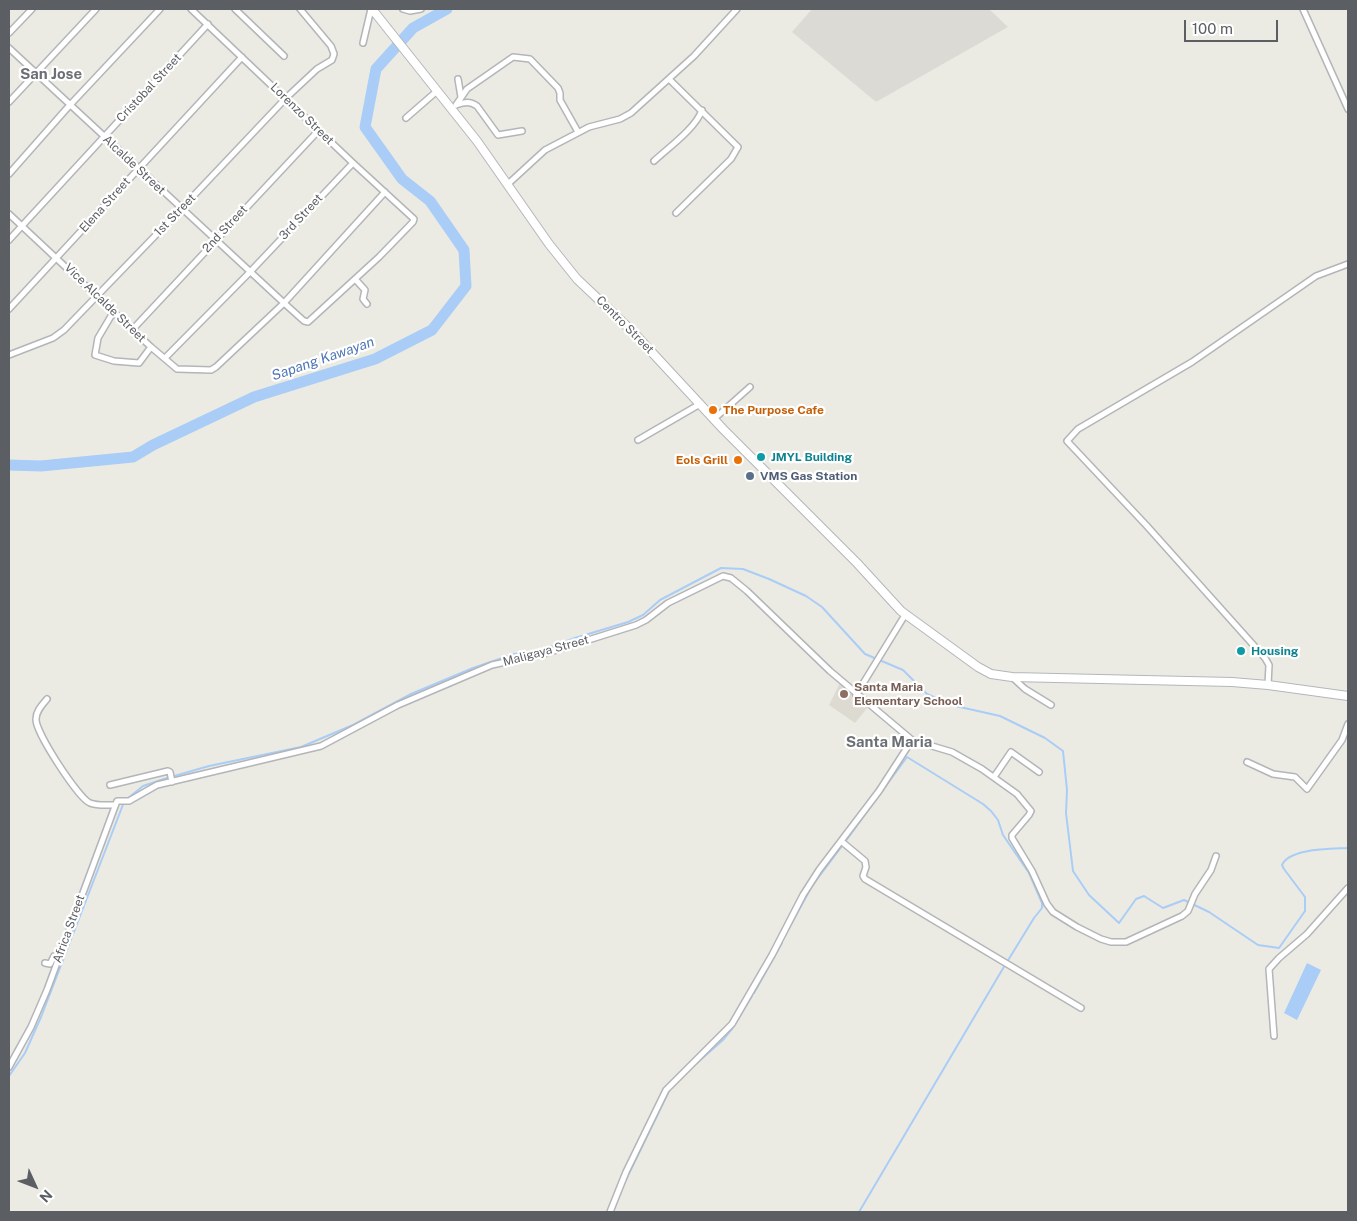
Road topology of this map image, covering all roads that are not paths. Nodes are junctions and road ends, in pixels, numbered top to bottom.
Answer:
1 (32, 9) edge
2 (96, 9) edge
3 (160, 9) edge
4 (191, 9) edge
5 (235, 9) edge
6 (300, 9) edge
7 (402, 9) edge
8 (421, 9) edge
9 (737, 9) edge
10 (1303, 9) edge
11 (372, 10) edge
12 (208, 24) junction
13 (9, 33) edge
14 (363, 43) dead end
15 (9, 48) edge
16 (284, 56) dead end
17 (242, 57) junction
18 (35, 73) junction
19 (669, 79) junction
20 (458, 80) dead end
21 (437, 91) junction
22 (286, 98) junction
23 (461, 98) junction
24 (9, 102) edge
25 (69, 106) junction
26 (454, 106) junction
27 (1348, 109) edge
28 (702, 110) junction
29 (406, 118) dead end
30 (319, 130) junction
31 (522, 131) dead end
32 (578, 132) junction
33 (104, 137) junction
34 (654, 161) dead end
35 (353, 163) junction
36 (138, 169) junction
37 (9, 174) edge
38 (508, 184) junction
39 (384, 192) junction
40 (182, 209) junction
41 (676, 213) dead end
42 (9, 214) edge
43 (22, 225) junction
44 (9, 240) edge
45 (215, 240) junction
46 (57, 257) junction
47 (1348, 264) edge
48 (250, 272) junction
49 (354, 279) junction
50 (98, 296) junction
51 (284, 303) junction
52 (367, 304) dead end
53 (9, 310) edge
54 (114, 311) junction
55 (133, 329) junction
56 (151, 347) junction
57 (9, 355) edge
58 (165, 358) junction
59 (750, 387) dead end
60 (700, 404) junction
61 (714, 419) junction
62 (638, 440) dead end
63 (905, 615) junction
64 (1012, 677) junction
65 (1268, 685) junction
66 (856, 695) junction
67 (1348, 696) edge
68 (47, 699) dead end
69 (1051, 705) dead end
70 (1348, 724) edge
71 (912, 740) junction
72 (1247, 762) dead end
73 (1039, 772) dead end
74 (994, 777) junction
75 (171, 779) junction
76 (110, 785) dead end
77 (114, 805) junction
78 (841, 841) junction
79 (1216, 856) dead end
80 (1348, 888) edge
81 (59, 955) junction
82 (45, 964) dead end
83 (1081, 1008) dead end
84 (1274, 1036) dead end
85 (9, 1067) edge
86 (610, 1212) edge

1 - 13 street
2 - 18 street
3 - 25 street
4 - 12 street, Lorenzo Street
5 - 16 street
6 - 22 street, 1st Street
7 - 8 street
9 - 19 street
10 - 27 street
11 - 14 street
11 - 21 street, Centro Street
12 - 17 street, Lorenzo Street
12 - 33 street, Cristobal Street
15 - 18 street, Alcalde Street
17 - 22 street, Lorenzo Street
17 - 36 street, Elena Street
18 - 24 street
18 - 25 street, Alcalde Street
19 - 28 street
19 - 32 street
20 - 23 street
21 - 26 street, Centro Street
21 - 29 street
22 - 30 street, Lorenzo Street
22 - 40 street, 1st Street
23 - 26 street
23 - 32 street
25 - 33 street, Alcalde Street
25 - 37 street
26 - 31 street
26 - 38 street, Centro Street
28 - 34 street
28 - 41 street
30 - 35 street, Lorenzo Street
30 - 45 street, 2nd Street
32 - 38 street
33 - 36 street, Alcalde Street
33 - 43 street, Cristobal Street
35 - 39 street, Lorenzo Street
35 - 48 street, 3rd Street
36 - 40 street, Alcalde Street
36 - 46 street, Elena Street
38 - 60 street, Centro Street
39 - 49 street, Lorenzo Street
39 - 51 street
40 - 45 street, Alcalde Street
40 - 50 street, 1st Street
42 - 43 street, Vice Alcalde Street
43 - 44 street, Cristobal Street
43 - 46 street, Vice Alcalde Street
45 - 48 street, Alcalde Street
45 - 55 street, 2nd Street
46 - 50 street, Vice Alcalde Street
46 - 53 street, Elena Street
47 - 65 street
48 - 51 street, Alcalde Street
48 - 58 street, 3rd Street
49 - 51 street, Alcalde Street
49 - 52 street
50 - 54 street, Vice Alcalde Street
50 - 57 street, 1st Street
51 - 58 street, Vice Alcalde Street
54 - 55 street, Vice Alcalde Street
54 - 56 street
55 - 56 street, Vice Alcalde Street
56 - 58 street, Vice Alcalde Street
59 - 61 street
60 - 61 street, Centro Street
60 - 62 street
61 - 63 street, Centro Street
63 - 64 street, Centro Street
63 - 66 street
64 - 65 street, Centro Street
64 - 69 street
65 - 67 street, Centro Street
66 - 71 street, Maligaya Street
66 - 75 street, Maligaya Street
68 - 77 street
70 - 72 street
71 - 74 street
71 - 78 street
73 - 74 street
74 - 79 street
75 - 76 street
75 - 77 street, Maligaya Street
77 - 81 street, Africa Street
78 - 83 street
78 - 86 street
80 - 84 street
81 - 82 street
81 - 85 street, Africa Street

